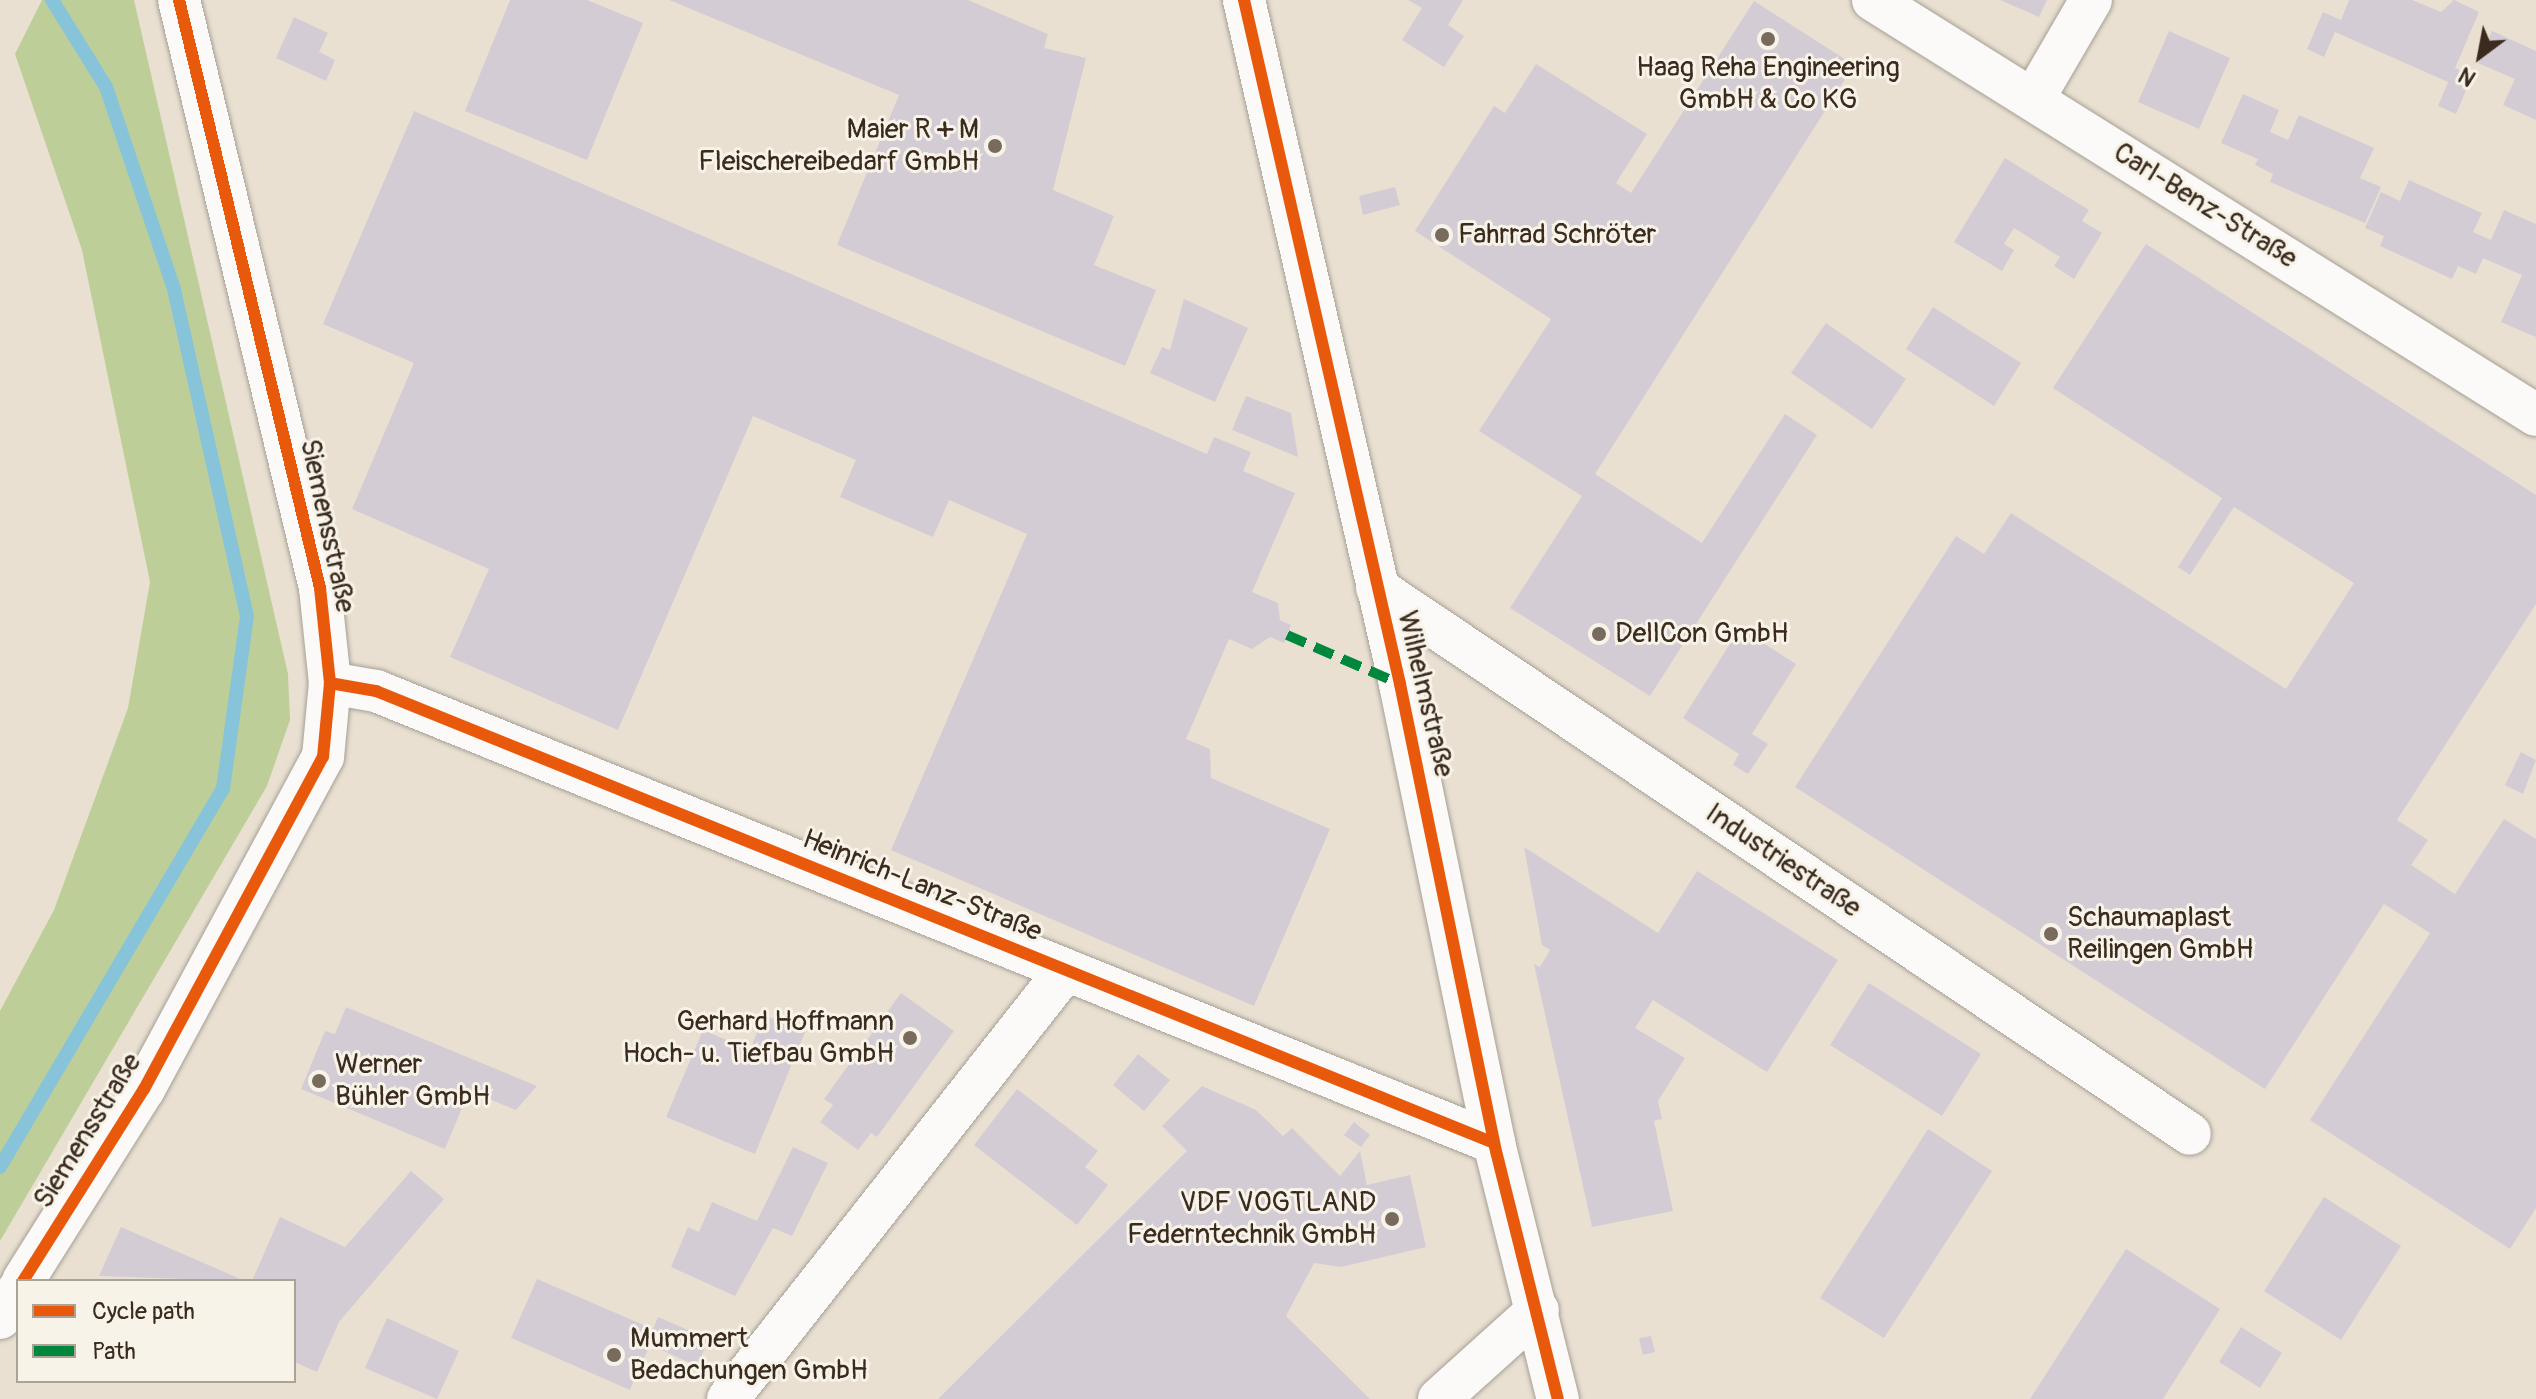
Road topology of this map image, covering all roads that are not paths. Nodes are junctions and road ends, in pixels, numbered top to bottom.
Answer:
1 (179, 0) edge
2 (1244, 0) edge
3 (1873, 0) edge
4 (2091, 0) edge
5 (2034, 98) junction
6 (2536, 415) edge
7 (1377, 588) junction
8 (330, 683) junction
9 (1066, 970) junction
10 (2190, 1134) dead end
11 (1494, 1143) junction
12 (24, 1279) edge
13 (16, 1293) edge
14 (1538, 1310) junction
15 (0, 1318) edge
16 (728, 1399) edge
17 (1439, 1399) edge
18 (1558, 1399) edge

1 - 8 street, Siemensstraße
2 - 7 street, Wilhelmstraße
3 - 5 street, Carl-Benz-Straße
4 - 5 street
5 - 6 street, Carl-Benz-Straße
7 - 10 street, Industriestraße
7 - 11 street, Wilhelmstraße
8 - 9 street, Heinrich-Lanz-Straße
8 - 12 street, Siemensstraße
9 - 11 street, Heinrich-Lanz-Straße
9 - 16 street, Heinrich-Lanz-Straße
11 - 14 street, Wilhelmstraße
13 - 15 street
14 - 17 street
14 - 18 street, Wilhelmstraße

